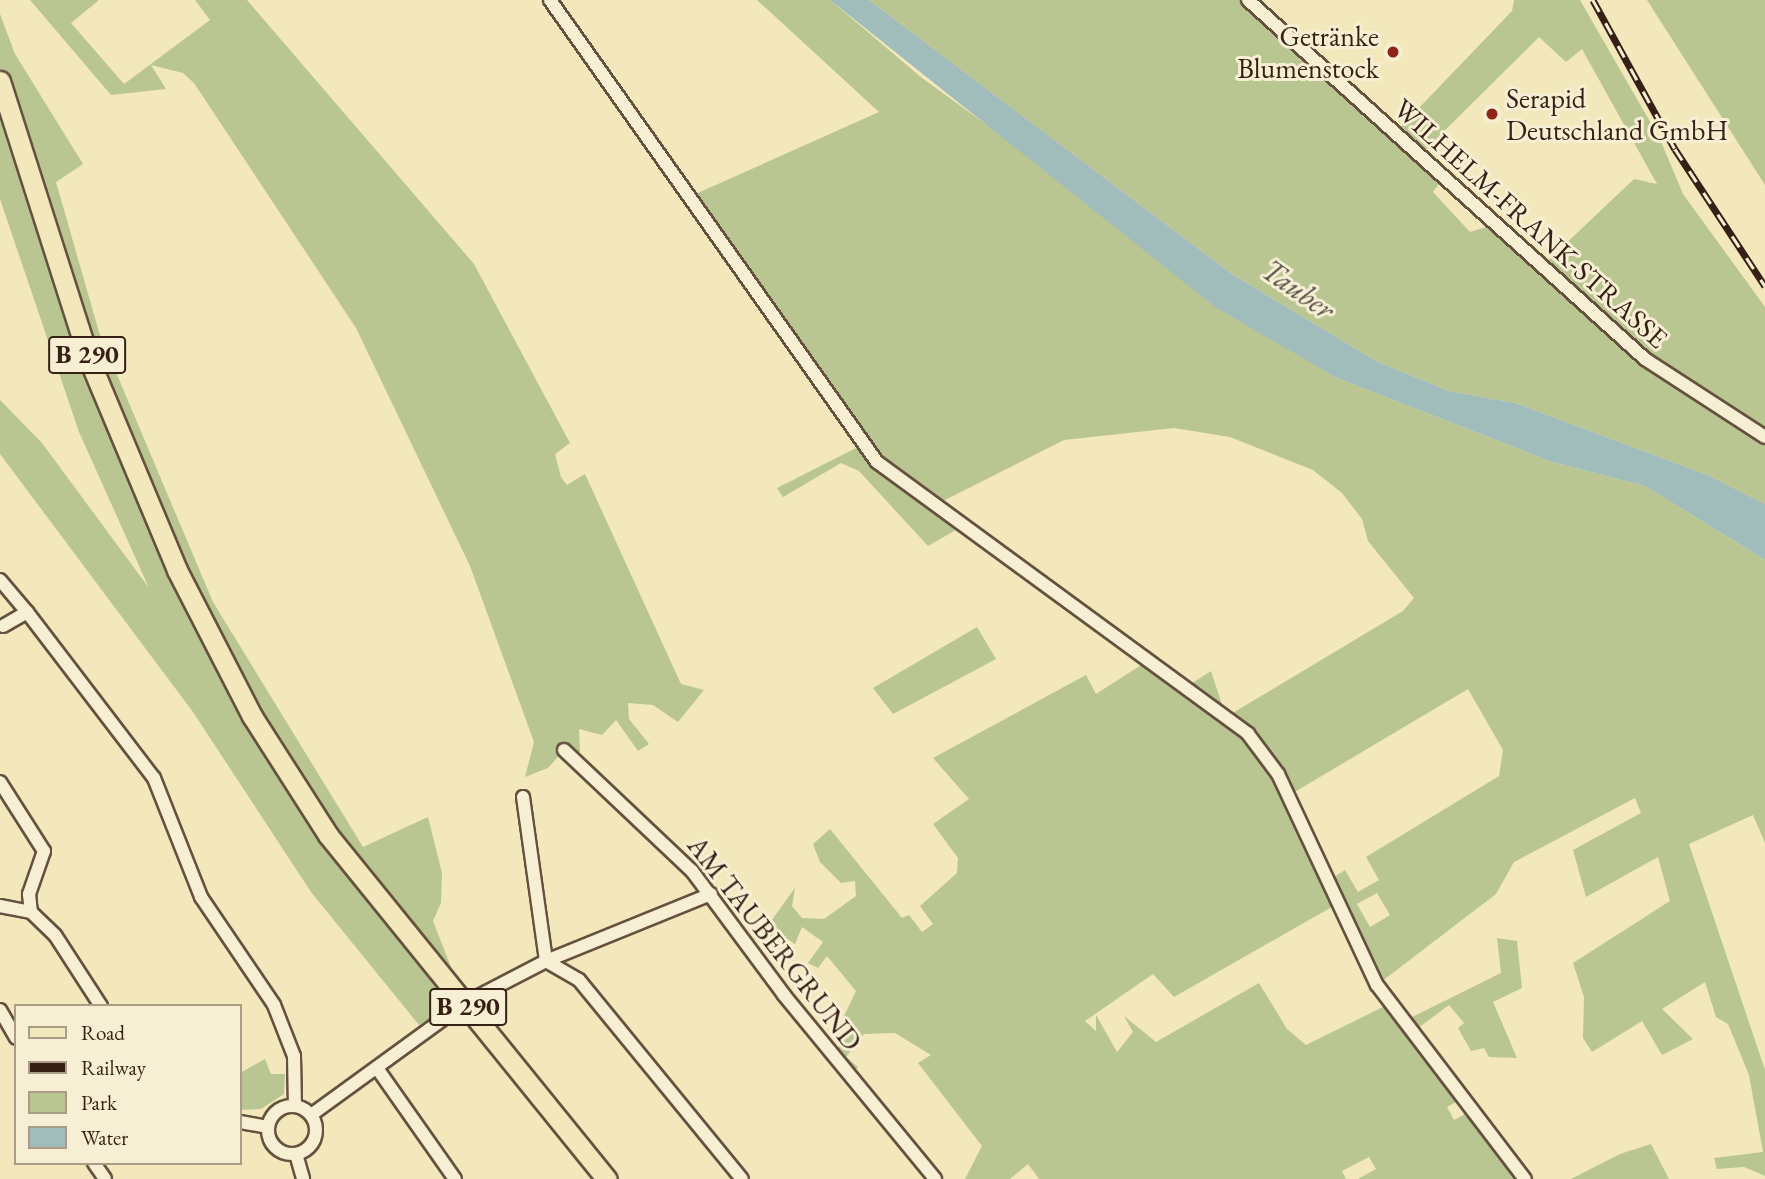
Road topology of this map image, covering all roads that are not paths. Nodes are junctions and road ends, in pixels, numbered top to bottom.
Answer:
1 (550, 0) edge
2 (1248, 0) edge
3 (0, 81) edge
4 (1765, 437) edge
5 (0, 580) edge
6 (27, 612) junction
7 (3, 626) dead end
8 (564, 750) dead end
9 (0, 782) edge
10 (523, 797) dead end
11 (711, 894) junction
12 (0, 906) edge
13 (32, 912) junction
14 (546, 961) junction
15 (465, 1003) junction
16 (100, 1004) edge
17 (0, 1010) edge
18 (14, 1034) edge
19 (379, 1071) junction
20 (295, 1106) junction
21 (311, 1115) junction
22 (242, 1122) edge
23 (268, 1128) junction
24 (296, 1154) junction
25 (303, 1179) edge
26 (455, 1179) edge
27 (607, 1179) edge
28 (741, 1179) edge
29 (935, 1179) edge
30 (1525, 1179) edge

1 - 30 street
2 - 4 street, WILHELM-FRANK-STRASSE
3 - 15 main road, B 290
5 - 6 street
6 - 7 street
6 - 20 street
8 - 11 street, AM TAUBERGRUND
9 - 13 street
10 - 14 street
11 - 14 street
11 - 29 street, AM TAUBERGRUND
12 - 13 street
13 - 16 street
14 - 15 street
14 - 28 street
15 - 19 street
15 - 27 main road, B 290
17 - 18 street
19 - 21 street
19 - 26 street
20 - 21 street
20 - 23 street
21 - 24 street
22 - 23 street
23 - 24 street
24 - 25 street

